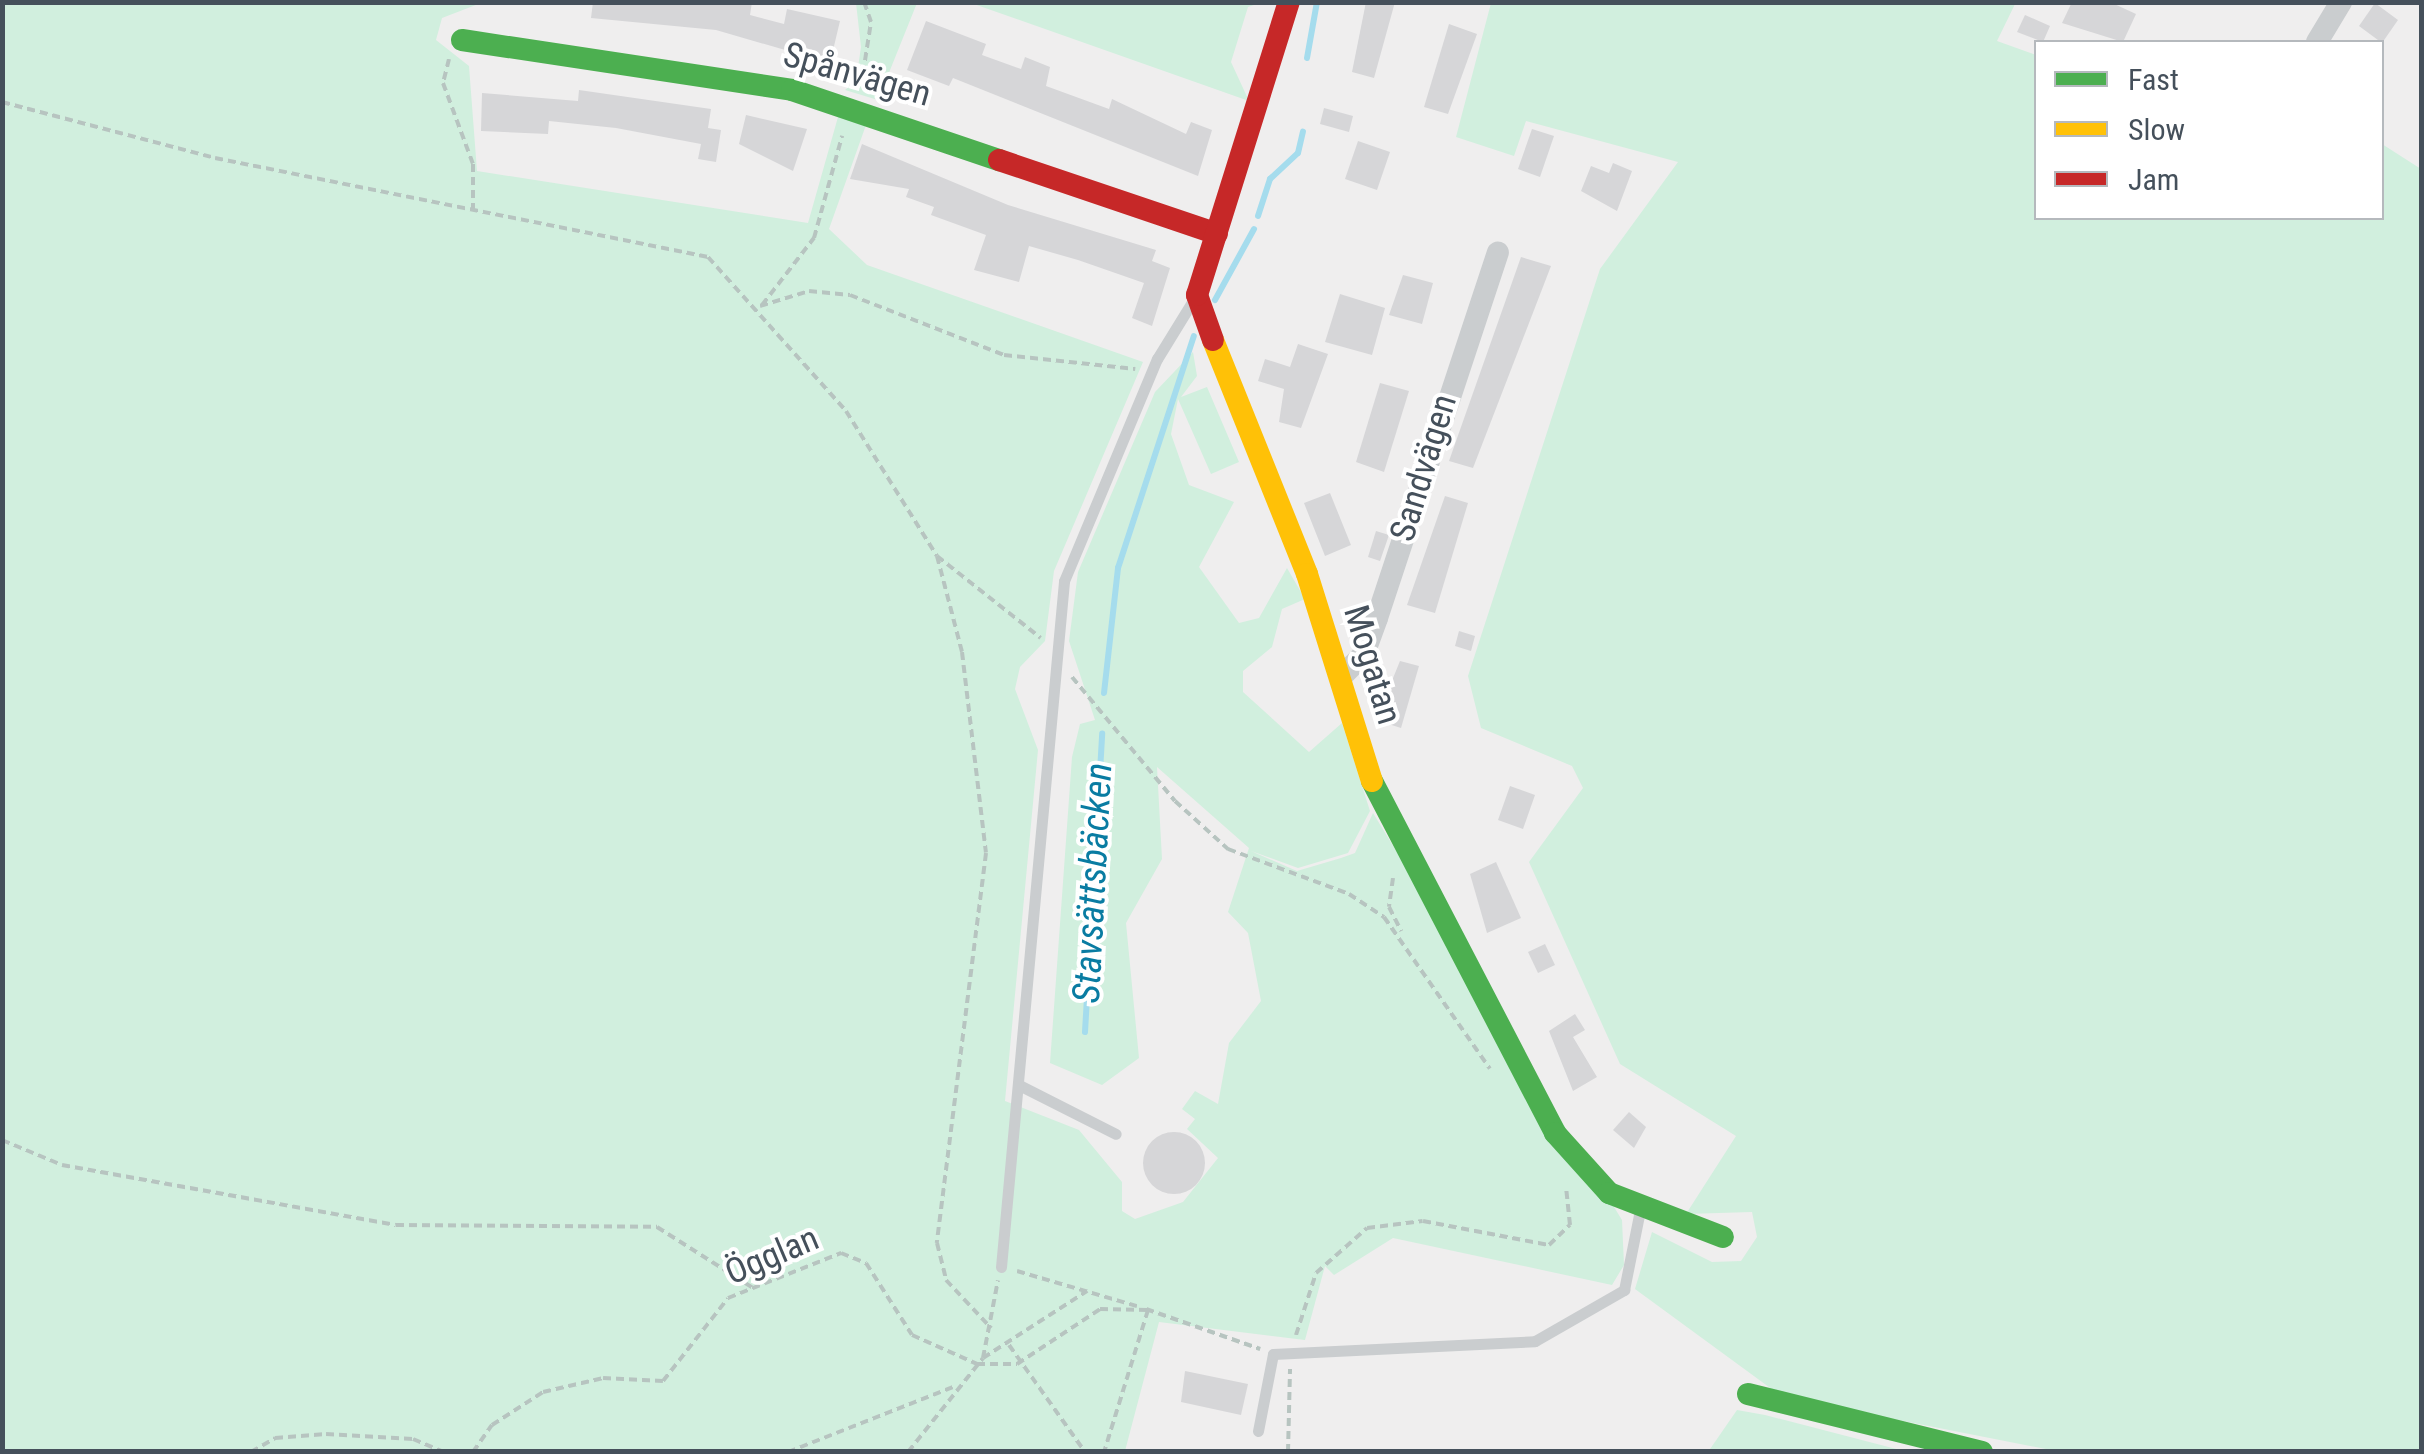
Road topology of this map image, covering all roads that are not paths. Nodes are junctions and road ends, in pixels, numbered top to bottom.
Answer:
1 (1289, 2) edge
2 (2341, 2) edge
3 (462, 40) road end
4 (2317, 40) edge
5 (1217, 234) junction
6 (1498, 253) dead end
7 (1197, 295) junction
8 (1341, 677) junction
9 (1022, 1086) junction
10 (1116, 1134) dead end
11 (1640, 1210) junction
12 (1723, 1237) dead end
13 (1001, 1266) road end
14 (1748, 1394) dead end
15 (1258, 1432) dead end
16 (1982, 1452) edge

1 - 5 street
2 - 4 street
3 - 5 street, Spånvägen
5 - 7 street
6 - 8 street, Sandvägen
7 - 8 street, Mogatan
7 - 9 lane
8 - 11 street, Mogatan
9 - 10 lane
9 - 13 lane
11 - 12 street, Mogatan
11 - 15 lane
14 - 16 street

